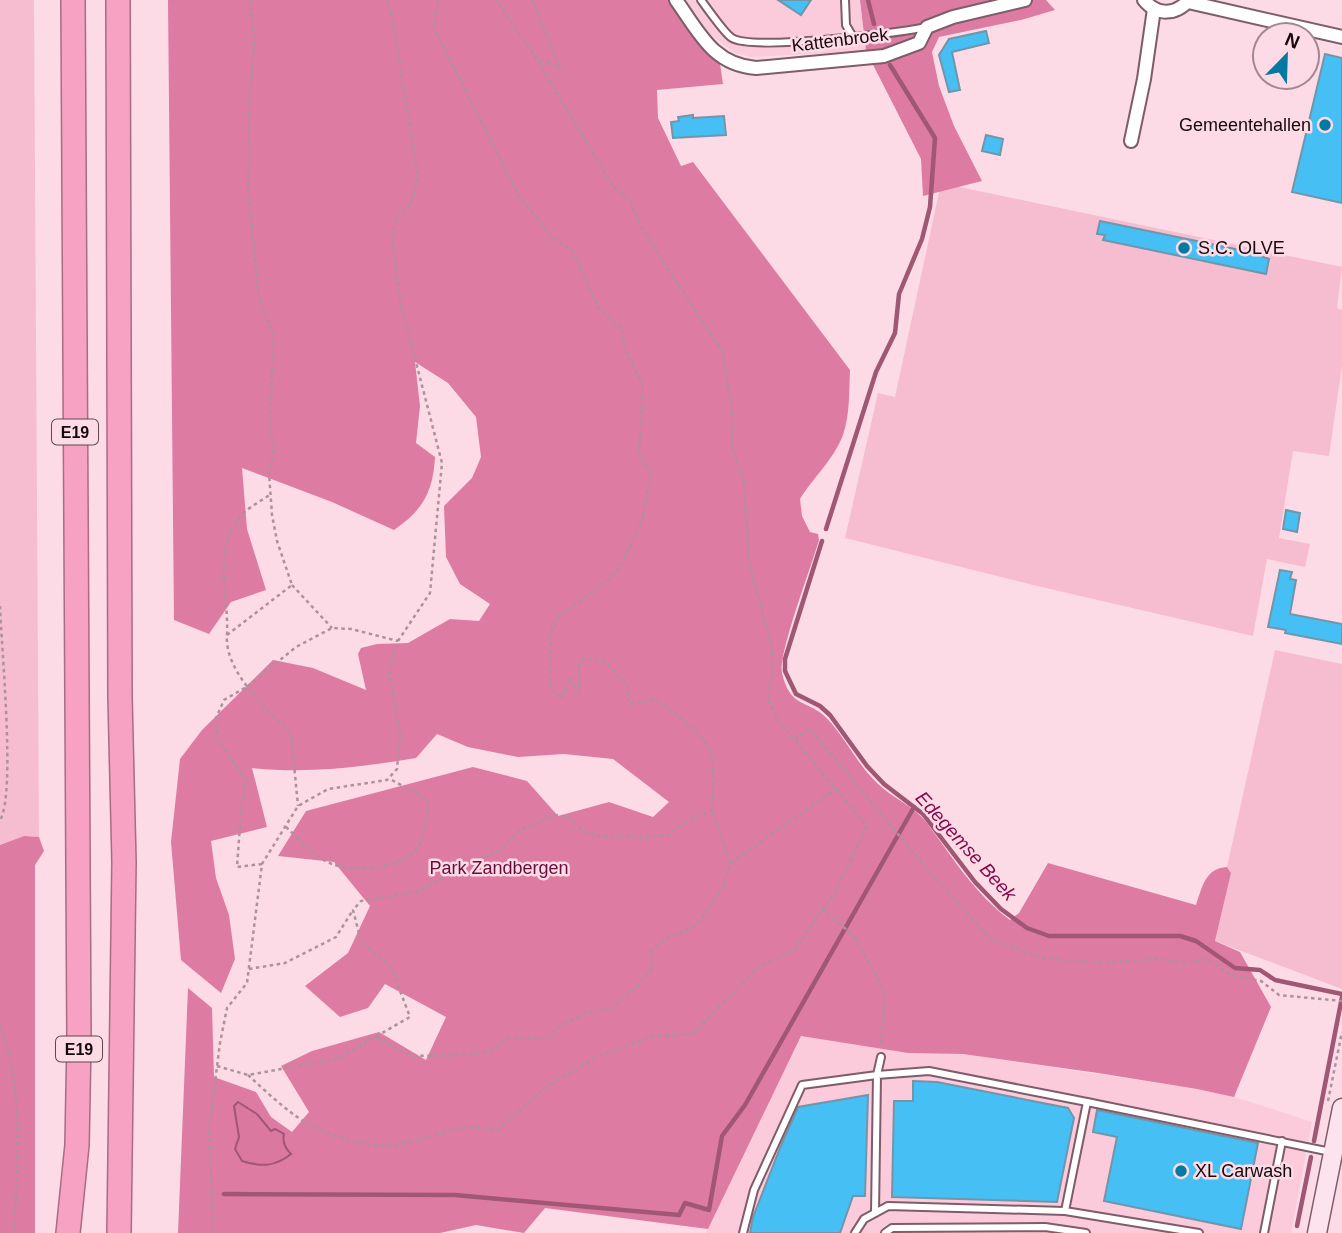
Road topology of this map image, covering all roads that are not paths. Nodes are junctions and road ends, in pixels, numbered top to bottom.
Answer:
1 (73, 0) edge
2 (118, 0) edge
3 (676, 0) edge
4 (701, 0) edge
5 (845, 0) edge
6 (1025, 0) edge
7 (1188, 1) edge
8 (1149, 4) edge
9 (927, 27) junction
10 (853, 37) junction
11 (1342, 37) edge
12 (1131, 141) dead end
13 (881, 1057) road end
14 (877, 1075) junction
15 (1087, 1102) junction
16 (1342, 1108) edge
17 (1282, 1141) junction
18 (1333, 1152) junction
19 (1065, 1210) junction
20 (875, 1213) junction
21 (1315, 1232) edge
22 (68, 1233) edge
23 (119, 1233) edge
24 (743, 1233) edge
25 (855, 1233) edge
26 (885, 1233) edge
27 (1086, 1233) edge
28 (1199, 1233) edge
29 (1264, 1233) edge

1 - 22 highway, E19
2 - 23 highway, E19
3 - 9 street, Kattenbroek
4 - 10 lane
5 - 10 lane
6 - 9 street, Kattenbroek
7 - 8 street
7 - 11 street
8 - 12 street
9 - 10 lane
13 - 14 lane
14 - 15 lane
14 - 20 lane
14 - 24 lane
15 - 17 lane
15 - 19 lane
16 - 18 main road
17 - 18 lane
17 - 29 lane
18 - 21 main road
19 - 20 lane
19 - 28 lane
20 - 25 lane
26 - 27 lane

